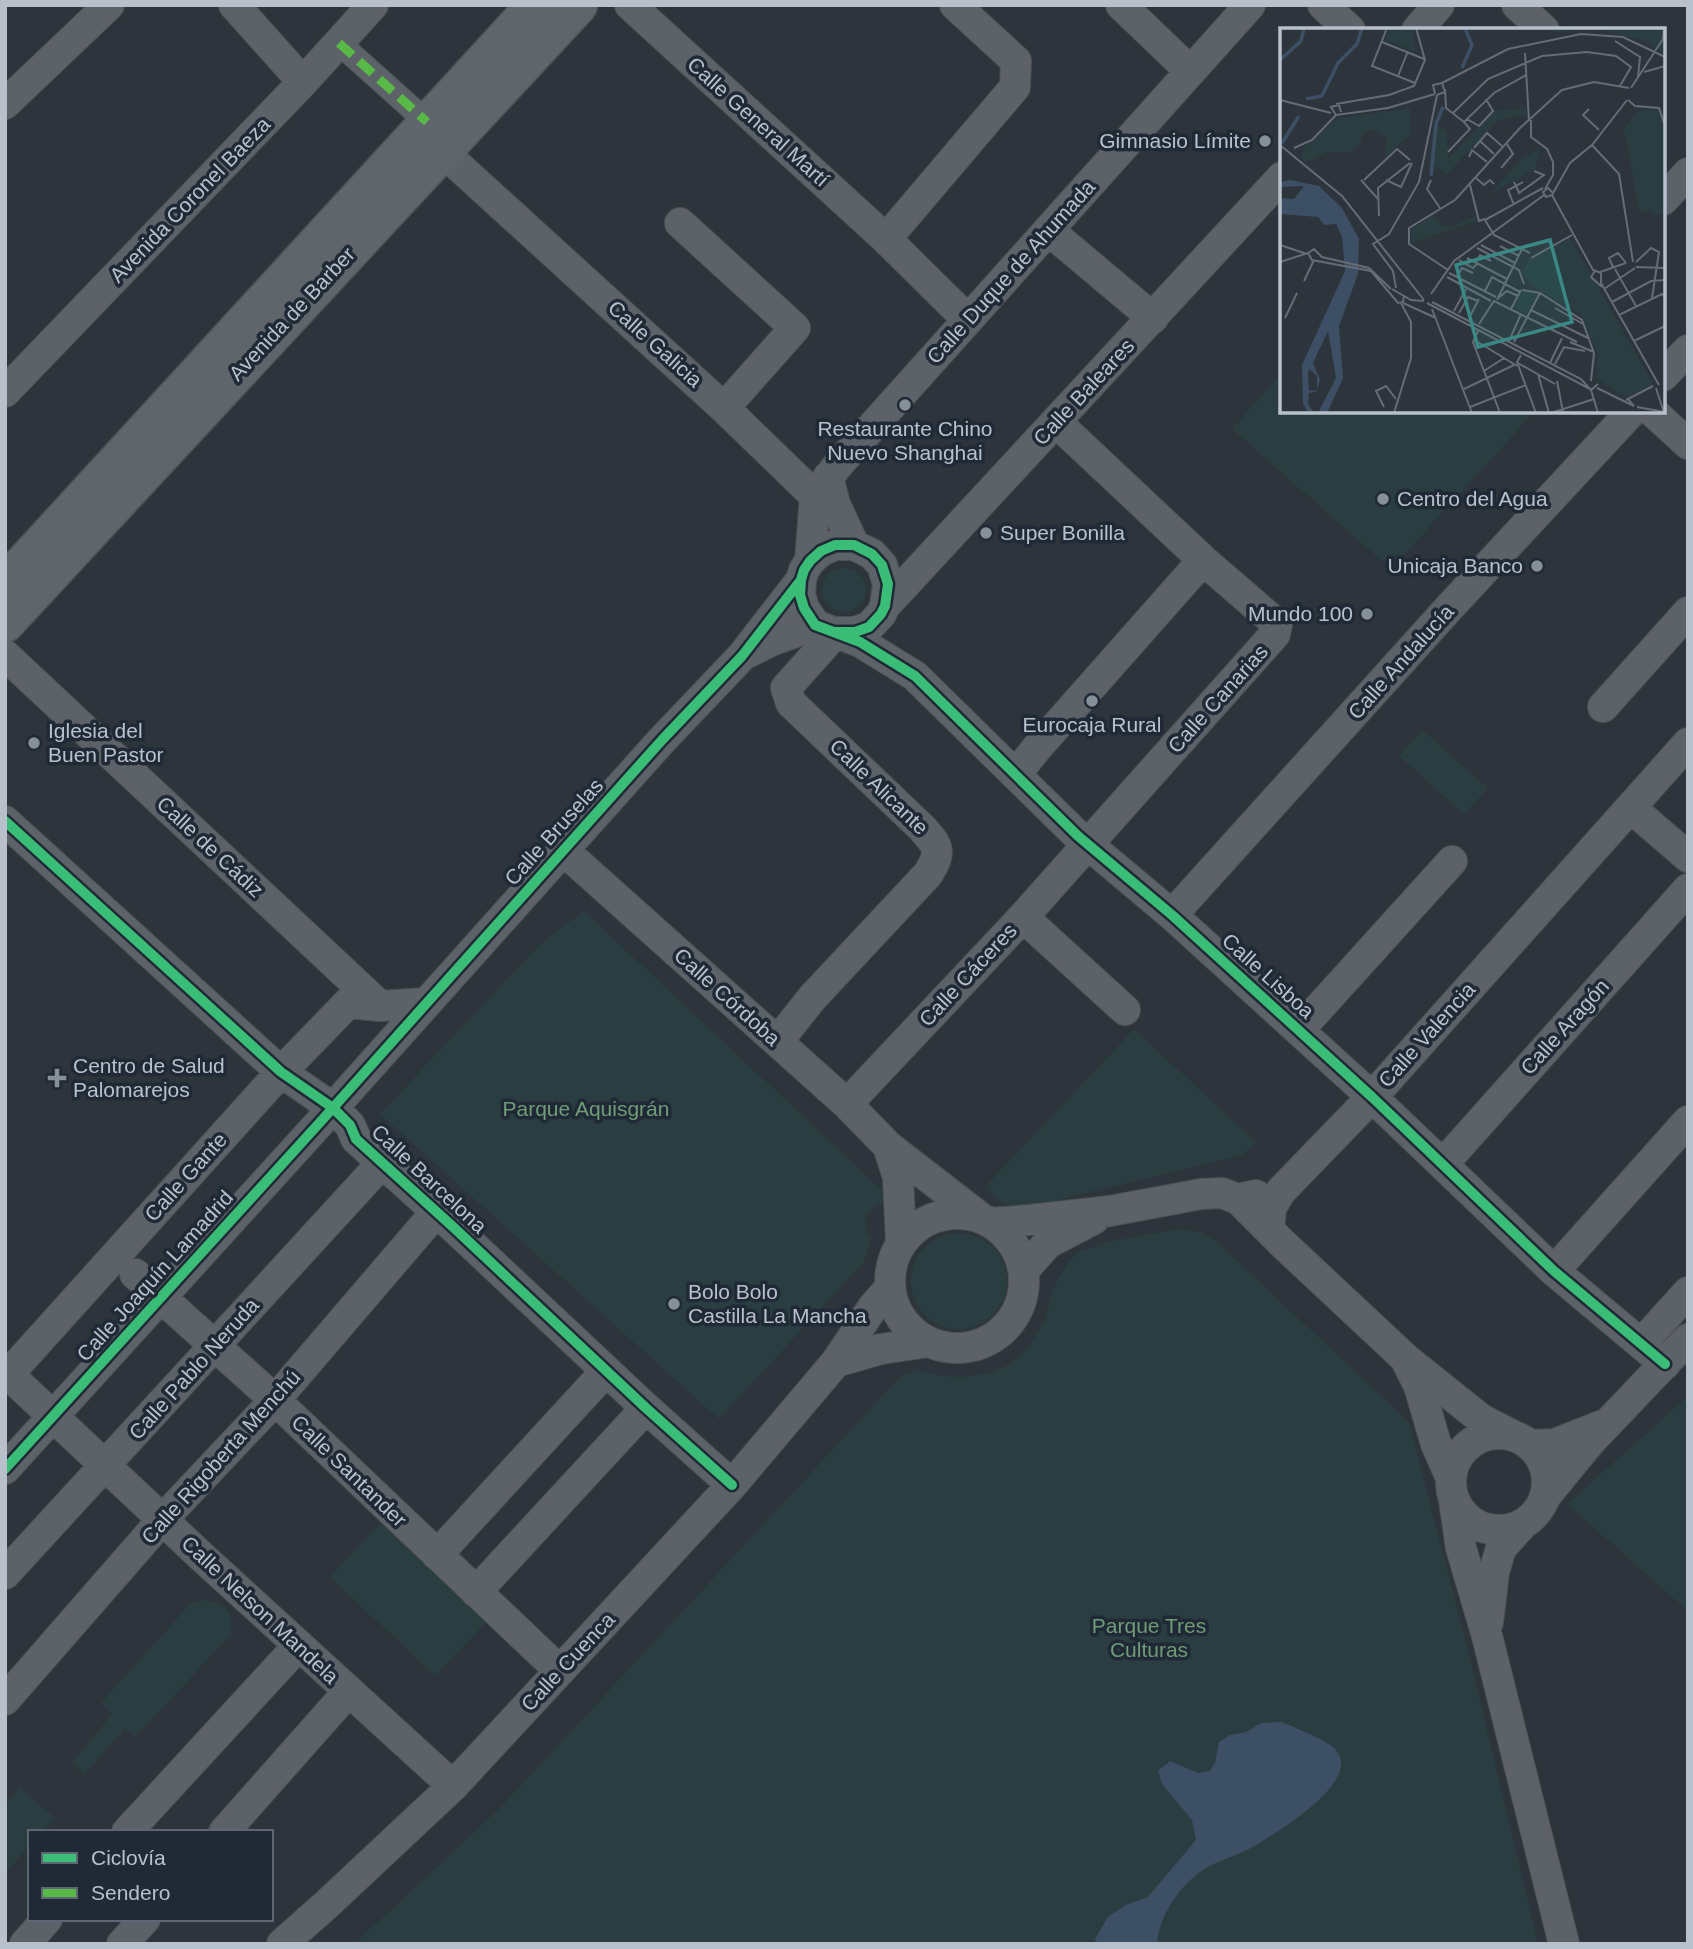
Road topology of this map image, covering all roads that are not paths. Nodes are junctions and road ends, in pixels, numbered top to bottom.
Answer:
1 (109, 5) edge
2 (234, 5) edge
3 (373, 5) edge
4 (536, 5) edge
5 (578, 5) edge
6 (630, 5) edge
7 (955, 5) edge
8 (1121, 5) edge
9 (1250, 5) edge
10 (1322, 5) edge
11 (1439, 5) edge
12 (1517, 5) edge
13 (1348, 28) edge
14 (1419, 28) edge
15 (1542, 28) edge
16 (339, 43) junction
17 (1190, 71) junction
18 (303, 82) junction
19 (5, 104) edge
20 (435, 137) junction
21 (1688, 173) edge
22 (1280, 179) edge
23 (1665, 198) edge
24 (680, 223) dead end
25 (1048, 230) junction
26 (886, 239) junction
27 (1153, 318) junction
28 (967, 319) junction
29 (1688, 350) edge
30 (1665, 374) edge
31 (5, 392) edge
32 (724, 408) junction
33 (1654, 413) edge
34 (1619, 416) edge
35 (1056, 422) junction
36 (1688, 443) edge
37 (821, 487) junction
38 (854, 545) junction
39 (1203, 560) junction
40 (805, 570) junction
41 (5, 584) edge
42 (883, 610) junction
43 (1688, 612) edge
44 (5, 623) edge
45 (826, 629) junction
46 (5, 655) edge
47 (742, 656) junction
48 (915, 676) junction
49 (1603, 706) dead end
50 (1688, 743) edge
51 (1016, 774) junction
52 (1631, 808) junction
53 (5, 821) edge
54 (1088, 844) junction
55 (563, 850) junction
56 (1688, 857) edge
57 (1452, 861) dead end
58 (1688, 889) edge
59 (1172, 915) junction
60 (1023, 917) junction
61 (427, 1003) junction
62 (380, 1006) junction
63 (1125, 1010) dead end
64 (1299, 1030) junction
65 (778, 1041) junction
66 (383, 1052) junction
67 (281, 1072) junction
68 (1372, 1097) junction
69 (847, 1104) junction
70 (333, 1108) junction
71 (1688, 1121) edge
72 (888, 1146) junction
73 (382, 1163) junction
74 (1443, 1164) junction
75 (1281, 1191) junction
76 (1238, 1199) junction
77 (1110, 1211) junction
78 (436, 1212) junction
79 (986, 1220) junction
80 (1269, 1230) junction
81 (901, 1241) junction
82 (1024, 1270) junction
83 (1554, 1271) junction
84 (135, 1274) dead end
85 (890, 1288) junction
86 (1688, 1292) edge
87 (162, 1297) junction
88 (1688, 1339) edge
89 (928, 1342) junction
90 (1641, 1344) junction
91 (215, 1346) junction
92 (1406, 1359) junction
93 (836, 1362) junction
94 (1664, 1364) junction
95 (606, 1371) junction
96 (7, 1376) edge
97 (275, 1400) junction
98 (646, 1408) junction
99 (53, 1417) junction
100 (1607, 1424) junction
101 (1523, 1441) junction
102 (105, 1466) junction
103 (5, 1469) edge
104 (732, 1485) junction
105 (1452, 1489) junction
106 (1544, 1498) junction
107 (163, 1519) junction
108 (1523, 1524) junction
109 (437, 1555) junction
110 (5, 1574) edge
111 (476, 1592) junction
112 (1488, 1636) junction
113 (299, 1645) junction
114 (559, 1671) junction
115 (348, 1692) junction
116 (5, 1700) edge
117 (453, 1786) junction
118 (132, 1830) edge
119 (226, 1830) edge
120 (45, 1921) edge
121 (143, 1921) edge
122 (25, 1944) edge
123 (121, 1944) edge
124 (282, 1944) edge
125 (1564, 1944) edge

1 - 19 street
2 - 18 street
3 - 16 street, Avenida Coronel Baeza
4 - 20 main road, Avenida de Barber
5 - 20 main road, Avenida de Barber
6 - 26 street, Calle General Martí
7 - 26 street
8 - 17 street
9 - 17 street, Calle Duque de Ahumada
10 - 13 street
11 - 14 street
12 - 15 street
16 - 18 street, Avenida Coronel Baeza
16 - 20 street, Calle Galicia
17 - 25 street, Calle Duque de Ahumada
18 - 31 street, Avenida Coronel Baeza
20 - 32 street, Calle Galicia
20 - 41 main road, Avenida de Barber
20 - 44 main road, Avenida de Barber
21 - 23 street
22 - 27 street, Calle Baleares
24 - 32 street
25 - 27 street
25 - 28 street, Calle Duque de Ahumada
26 - 28 street, Calle General Martí
27 - 35 street, Calle Baleares
28 - 37 street, Calle Duque de Ahumada
29 - 30 street
32 - 37 street, Calle Galicia
33 - 36 street
34 - 59 street, Calle Andalucía
35 - 39 street, Calle Canarias
35 - 42 street, Calle Baleares
37 - 38 street
37 - 40 street
38 - 40 street
38 - 42 street
39 - 51 street
39 - 54 street, Calle Canarias
40 - 45 street
40 - 47 street, Calle Bruselas
42 - 45 street
42 - 48 street, Calle Lisboa
43 - 49 street
45 - 47 street, Calle Bruselas
45 - 48 street, Calle Lisboa
45 - 65 street, Calle Alicante
46 - 62 street, Calle de Cádiz
47 - 55 street, Calle Bruselas
48 - 51 street, Calle Lisboa
50 - 52 street, Calle Valencia
51 - 54 street, Calle Lisboa
52 - 56 street
52 - 68 street, Calle Valencia
53 - 67 street, Calle Barcelona
54 - 59 street, Calle Lisboa
54 - 60 street, Calle Cáceres
55 - 61 street, Calle Bruselas
55 - 65 street, Calle Córdoba
57 - 64 street
58 - 74 street, Calle Aragón
59 - 64 street, Calle Lisboa
60 - 63 street
60 - 69 street, Calle Cáceres
61 - 62 street
61 - 66 street, Calle Bruselas
62 - 66 street
62 - 67 street, Calle Gante
64 - 68 street, Calle Lisboa
65 - 69 street, Calle Córdoba
66 - 70 street, Calle Bruselas
67 - 70 street, Calle Barcelona
67 - 96 street, Calle Gante
68 - 74 street, Calle Lisboa
68 - 75 street, Calle Valencia
69 - 72 street, Calle Córdoba
70 - 73 street, Calle Barcelona
70 - 87 street, Calle Joaquín Lamadrid
71 - 83 street
72 - 79 street, Calle Córdoba
72 - 81 street, Calle Córdoba
73 - 78 street, Calle Barcelona
73 - 91 street, Calle Pablo Neruda
74 - 83 street, Calle Lisboa
75 - 76 street
75 - 80 street
76 - 77 street
76 - 80 street
77 - 79 street
77 - 82 street
78 - 95 street, Calle Barcelona
78 - 97 street, Calle Rigoberta Menchú
79 - 81 street
79 - 82 street
80 - 92 street
81 - 85 street
82 - 89 street
83 - 90 street, Calle Lisboa
84 - 87 street, Calle Santander
85 - 89 street
85 - 93 street, Calle Cuenca
86 - 90 street
87 - 91 street, Calle Santander
87 - 99 street, Calle Joaquín Lamadrid
88 - 94 street
89 - 93 street
90 - 94 street, Calle Lisboa
91 - 97 street, Calle Santander
91 - 102 street, Calle Pablo Neruda
92 - 101 street
92 - 105 street
93 - 104 street, Calle Cuenca
94 - 100 street
95 - 98 street, Calle Barcelona
95 - 109 street
96 - 99 street, Calle Nelson Mandela
97 - 107 street, Calle Rigoberta Menchú
97 - 109 street, Calle Santander
98 - 104 street, Calle Barcelona
98 - 111 street
99 - 102 street, Calle Nelson Mandela
99 - 103 street, Calle Joaquín Lamadrid
100 - 101 street
100 - 106 street
101 - 105 street
101 - 106 street
102 - 107 street, Calle Nelson Mandela
102 - 110 street, Calle Pablo Neruda
104 - 114 street, Calle Cuenca
105 - 108 street
105 - 112 street
106 - 108 street
107 - 113 street, Calle Nelson Mandela
107 - 116 street, Calle Rigoberta Menchú
108 - 112 street
109 - 111 street, Calle Santander
111 - 114 street, Calle Santander
112 - 125 street
113 - 115 street, Calle Nelson Mandela
113 - 118 street
114 - 117 street, Calle Cuenca
115 - 117 street, Calle Nelson Mandela
115 - 119 street
117 - 124 street, Calle Cuenca
120 - 122 street
121 - 123 street

